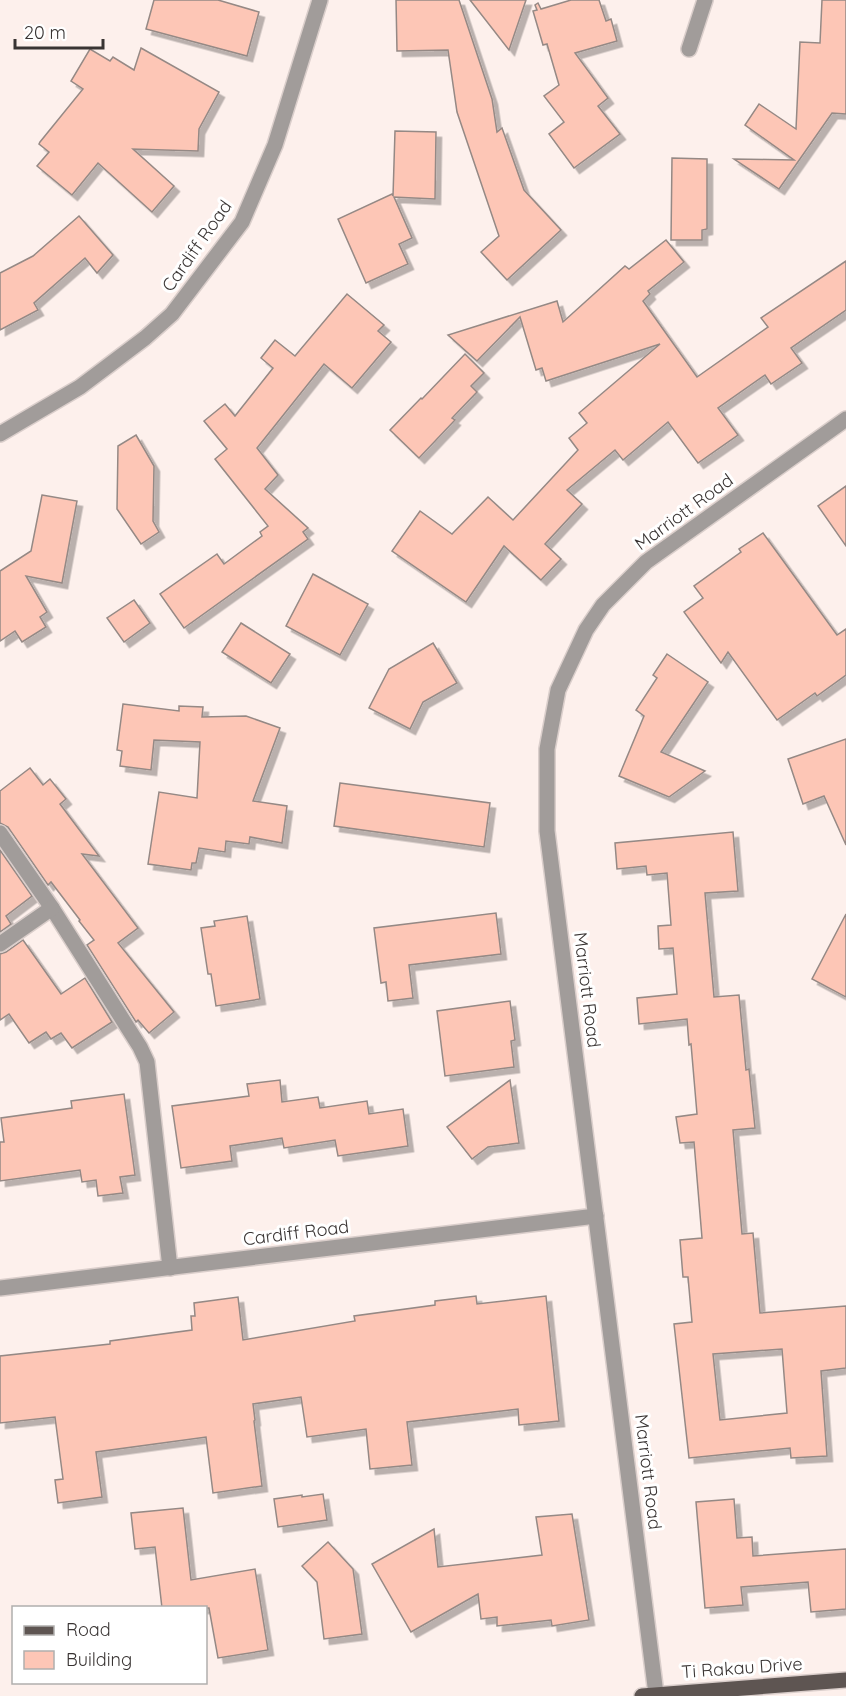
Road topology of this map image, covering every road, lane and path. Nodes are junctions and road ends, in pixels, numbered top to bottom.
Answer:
1 (320, 0) edge
2 (705, 0) edge
3 (689, 49) dead end
4 (846, 419) edge
5 (0, 434) edge
6 (0, 833) edge
7 (52, 908) junction
8 (0, 944) edge
9 (596, 1216) junction
10 (170, 1268) junction
11 (0, 1288) edge
12 (846, 1680) edge
13 (649, 1695) edge

1 - 5 street, Cardiff Road
2 - 3 street
4 - 9 street, Marriott Road
6 - 7 street
7 - 8 street
7 - 10 street
9 - 10 street, Cardiff Road
9 - 13 street, Marriott Road
10 - 11 street, Cardiff Road
12 - 13 main road, Ti Rakau Drive

